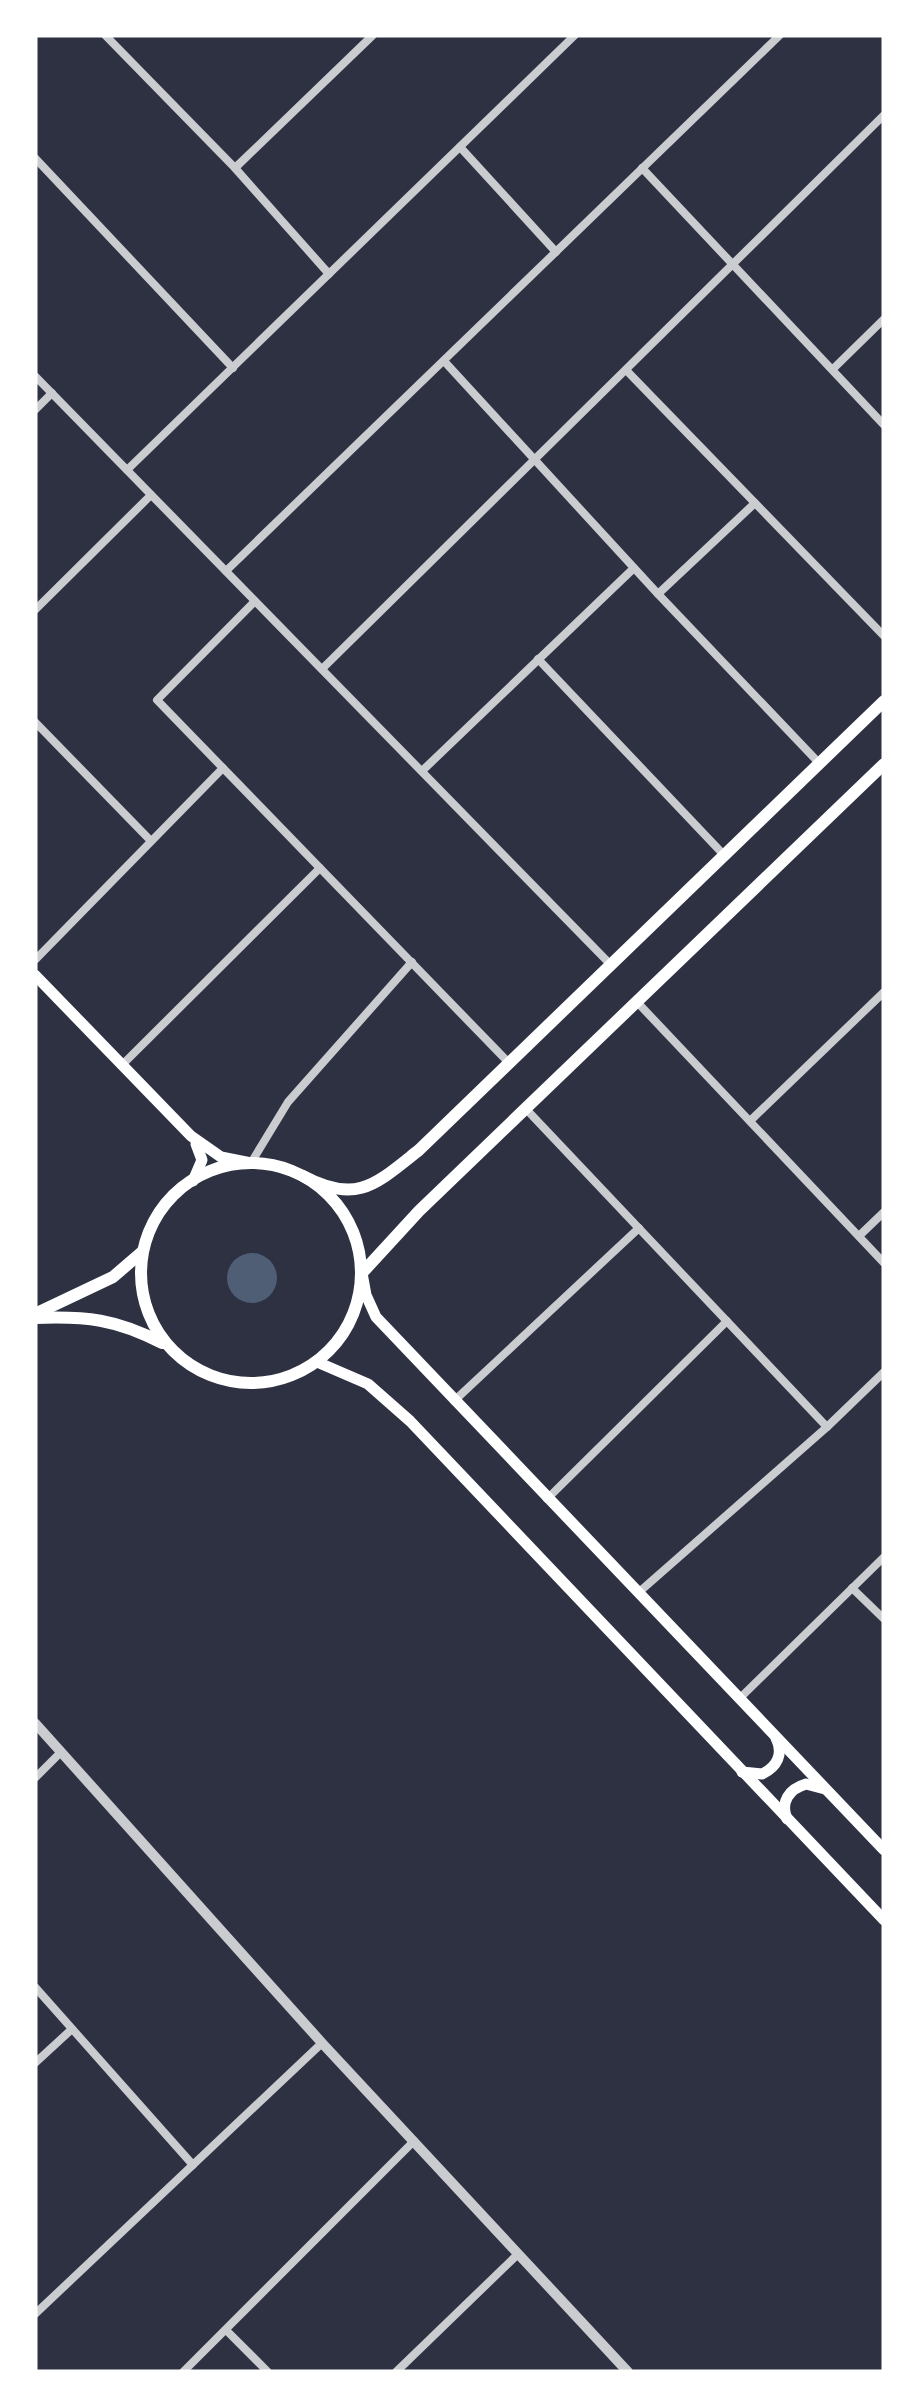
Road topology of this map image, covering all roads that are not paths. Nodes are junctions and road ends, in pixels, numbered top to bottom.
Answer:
1 (104, 35) edge
2 (374, 35) edge
3 (574, 35) edge
4 (780, 35) edge
5 (884, 114) edge
6 (460, 147) junction
7 (35, 158) edge
8 (235, 168) junction
9 (642, 168) junction
10 (556, 252) junction
11 (733, 264) junction
12 (329, 274) junction
13 (884, 319) edge
14 (444, 361) junction
15 (232, 368) junction
16 (833, 368) junction
17 (626, 370) junction
18 (35, 376) edge
19 (52, 393) junction
20 (35, 410) edge
21 (884, 425) edge
22 (534, 460) junction
23 (127, 470) junction
24 (151, 495) junction
25 (755, 502) junction
26 (634, 568) junction
27 (226, 571) junction
28 (658, 594) junction
29 (255, 601) junction
30 (35, 610) edge
31 (884, 636) edge
32 (538, 659) junction
33 (322, 669) junction
34 (884, 701) edge
35 (35, 722) edge
36 (820, 763) junction
37 (884, 764) edge
38 (223, 768) junction
39 (422, 771) junction
40 (152, 841) junction
41 (724, 855) junction
42 (320, 868) junction
43 (35, 960) edge
44 (412, 962) junction
45 (611, 964) junction
46 (35, 975) edge
47 (884, 992) edge
48 (637, 1002) junction
49 (510, 1063) junction
50 (122, 1066) junction
51 (526, 1108) junction
52 (750, 1120) junction
53 (190, 1136) junction
54 (251, 1164) junction
55 (303, 1176) junction
56 (193, 1180) junction
57 (884, 1212) edge
58 (639, 1228) junction
59 (859, 1236) junction
60 (143, 1250) junction
61 (884, 1263) edge
62 (362, 1274) junction
63 (35, 1316) edge
64 (728, 1321) junction
65 (170, 1348) junction
66 (317, 1362) junction
67 (884, 1372) edge
68 (454, 1402) junction
69 (827, 1427) junction
70 (548, 1498) junction
71 (884, 1557) edge
72 (852, 1588) junction
73 (638, 1593) junction
74 (884, 1619) edge
75 (739, 1699) junction
76 (35, 1723) edge
77 (775, 1736) junction
78 (61, 1752) junction
79 (738, 1769) junction
80 (35, 1778) edge
81 (828, 1792) junction
82 (787, 1820) junction
83 (884, 1850) edge
84 (884, 1920) edge
85 (35, 1987) edge
86 (72, 2029) junction
87 (322, 2042) junction
88 (35, 2062) edge
89 (414, 2141) junction
90 (193, 2165) junction
91 (518, 2254) junction
92 (35, 2314) edge
93 (228, 2331) junction
94 (183, 2372) edge
95 (268, 2372) edge
96 (396, 2372) edge
97 (628, 2372) edge

1 - 8 street
2 - 8 street
3 - 6 street
4 - 9 street
5 - 11 street
6 - 10 street
6 - 12 street
7 - 15 street
8 - 12 street
9 - 10 street
9 - 11 street
10 - 14 street
11 - 16 street
11 - 17 street
12 - 15 street
13 - 16 street
14 - 22 street
14 - 27 street
15 - 23 street
16 - 21 street
17 - 22 street
17 - 25 street
18 - 19 street
19 - 20 street
19 - 23 street
22 - 26 street
22 - 33 street
23 - 24 street
24 - 27 street
24 - 30 street
25 - 28 street
25 - 31 street
26 - 28 street
26 - 32 street
27 - 29 street
28 - 36 street
29 - 33 street
29 - 38 street
32 - 39 street
32 - 41 street
33 - 39 street
34 - 36 main road
35 - 40 street
36 - 41 main road
37 - 48 main road
38 - 40 street
38 - 42 street
39 - 45 street
40 - 43 street
41 - 45 main road
42 - 44 street
42 - 50 street
44 - 49 street
44 - 54 street
45 - 49 main road
46 - 50 main road
47 - 52 street
48 - 51 main road
48 - 52 street
49 - 55 main road
50 - 53 main road
51 - 58 street
51 - 62 main road
52 - 59 street
53 - 54 main road
53 - 56 main road
54 - 55 main road
54 - 56 main road
55 - 62 main road
56 - 60 main road
57 - 59 street
58 - 64 street
58 - 68 street
59 - 61 street
60 - 63 main road
60 - 65 main road
62 - 66 main road
62 - 68 main road
63 - 65 main road
64 - 69 street
64 - 70 street
65 - 66 main road
66 - 79 main road
67 - 69 street
68 - 70 main road
69 - 73 street
70 - 73 main road
71 - 72 street
72 - 74 street
72 - 75 street
73 - 75 main road
75 - 77 main road
76 - 78 street
77 - 79 main road
77 - 81 main road
78 - 80 street
78 - 87 street
79 - 82 main road
81 - 82 main road
81 - 83 main road
82 - 84 main road
85 - 86 street
86 - 88 street
86 - 90 street
87 - 89 street
87 - 90 street
89 - 91 street
89 - 93 street
90 - 92 street
91 - 96 street
91 - 97 street
93 - 94 street
93 - 95 street

